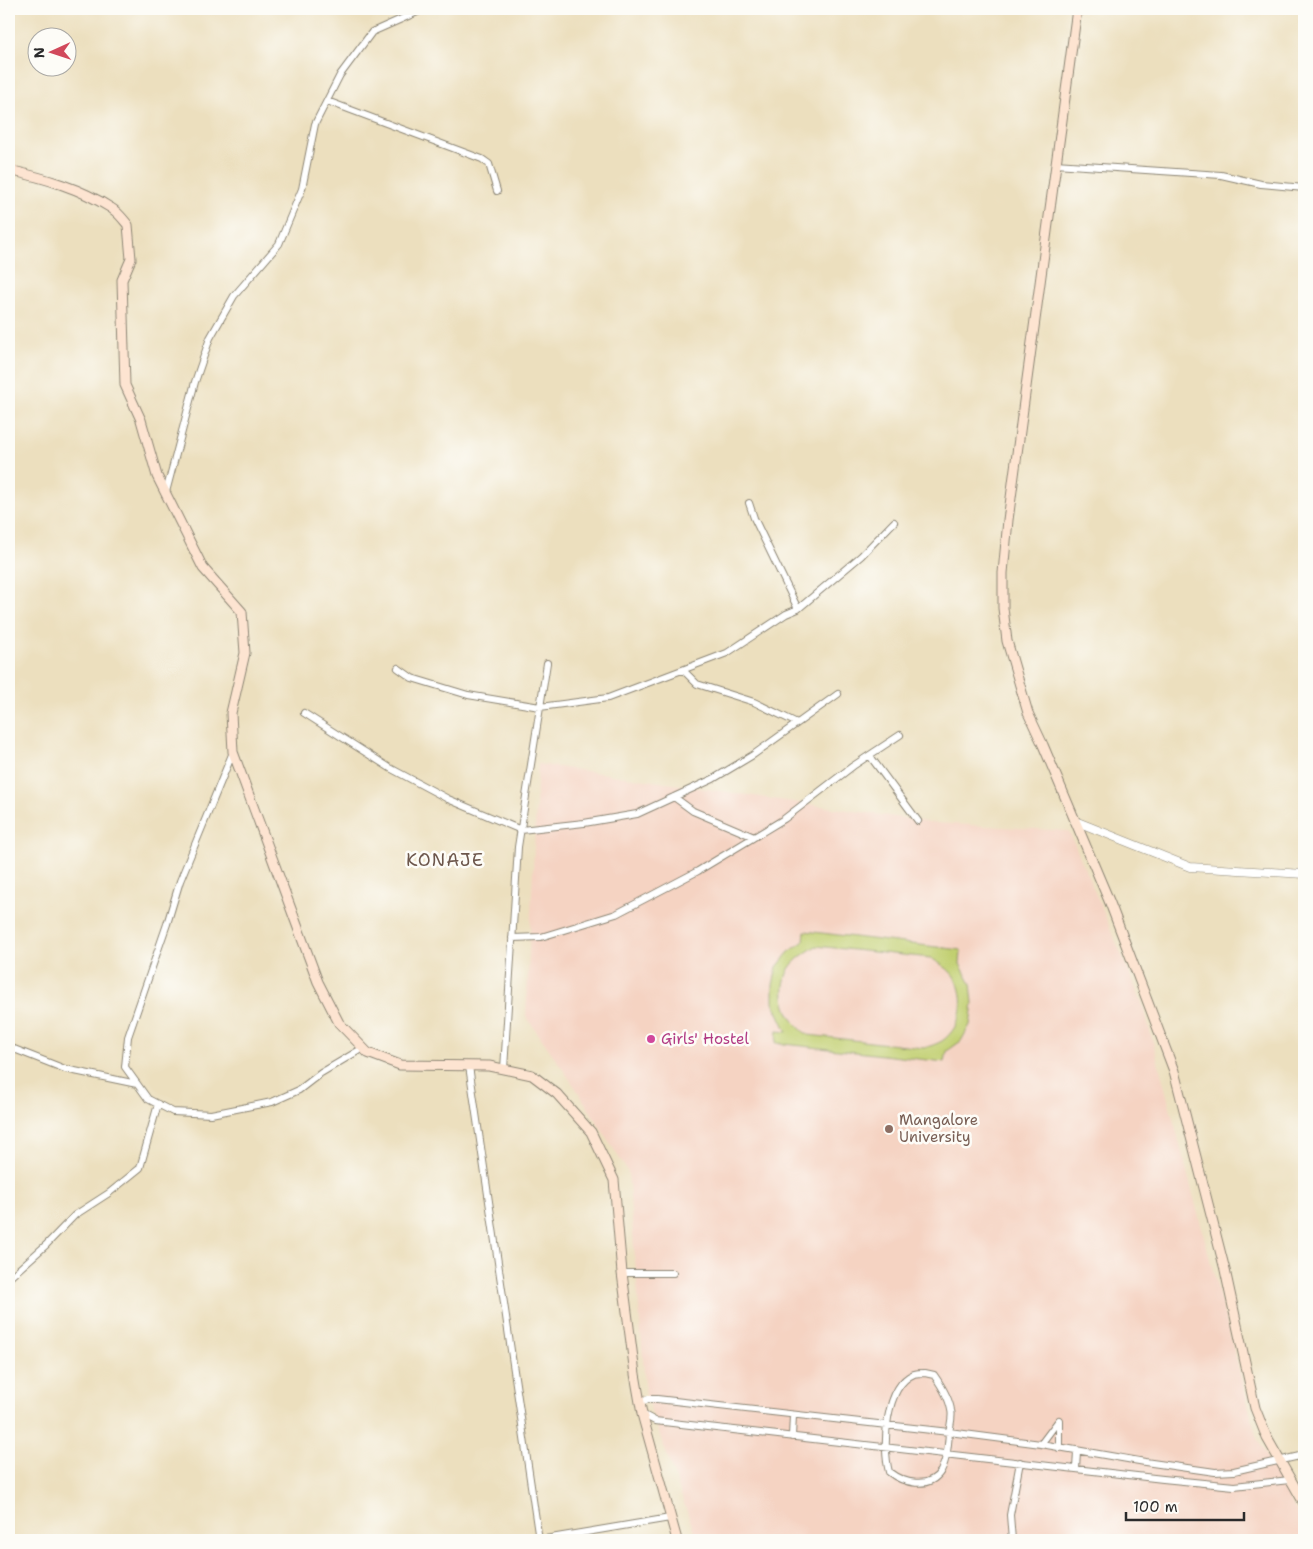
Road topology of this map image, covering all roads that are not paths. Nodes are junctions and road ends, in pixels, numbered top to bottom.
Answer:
1 (424, 9) edge
2 (1077, 9) edge
3 (326, 102) junction
4 (1055, 164) junction
5 (9, 170) edge
6 (1304, 188) edge
7 (497, 191) dead end
8 (166, 492) junction
9 (749, 504) dead end
10 (894, 522) dead end
11 (798, 609) junction
12 (547, 663) dead end
13 (398, 668) dead end
14 (683, 670) junction
15 (838, 694) dead end
16 (540, 707) junction
17 (304, 713) dead end
18 (797, 723) junction
19 (900, 735) dead end
20 (233, 752) junction
21 (870, 756) junction
22 (674, 797) junction
23 (918, 821) dead end
24 (1075, 821) junction
25 (521, 830) junction
26 (754, 837) junction
27 (1304, 874) edge
28 (512, 938) junction
29 (9, 1047) edge
30 (363, 1048) junction
31 (469, 1066) junction
32 (504, 1069) junction
33 (138, 1084) junction
34 (158, 1104) junction
35 (622, 1273) junction
36 (673, 1273) dead end
37 (9, 1278) edge
38 (640, 1404) junction
39 (642, 1414) junction
40 (793, 1415) junction
41 (887, 1426) junction
42 (950, 1432) junction
43 (792, 1437) junction
44 (1042, 1444) junction
45 (885, 1448) junction
46 (1059, 1448) junction
47 (1077, 1451) junction
48 (948, 1454) junction
49 (1304, 1455) edge
50 (1280, 1461) junction
51 (1020, 1462) junction
52 (1076, 1469) junction
53 (1290, 1480) junction
54 (1304, 1503) edge
55 (670, 1518) junction
56 (539, 1540) edge
57 (677, 1540) edge
58 (1012, 1540) edge

1 - 3 street
2 - 4 main road
3 - 7 street
3 - 8 street
4 - 6 street
4 - 24 main road
5 - 8 main road
8 - 20 main road
9 - 11 street
10 - 11 street
11 - 14 street
12 - 16 street
13 - 16 street
14 - 16 street
14 - 18 street
15 - 18 street
16 - 25 street
17 - 25 street
18 - 22 street
19 - 21 street
20 - 30 main road
20 - 33 street
21 - 23 street
21 - 26 street
22 - 25 street
22 - 26 street
24 - 27 street
24 - 50 main road
25 - 28 street
26 - 28 street
28 - 32 street
29 - 33 street
30 - 31 main road
30 - 34 street
31 - 32 main road
31 - 56 street
32 - 35 main road
33 - 34 street
34 - 37 street
35 - 36 street
35 - 38 main road
38 - 39 main road
38 - 40 street
39 - 43 street
39 - 55 main road
40 - 41 street
40 - 43 street
41 - 42 street
41 - 42 street
41 - 45 street
42 - 44 street
42 - 48 street
43 - 45 street
44 - 46 street
44 - 46 street
45 - 48 street
45 - 48 street
46 - 47 street
47 - 50 street
47 - 52 street
48 - 51 street
49 - 50 street
50 - 53 main road
51 - 52 street
51 - 58 street
52 - 53 street
53 - 54 main road
55 - 56 street
55 - 57 main road

